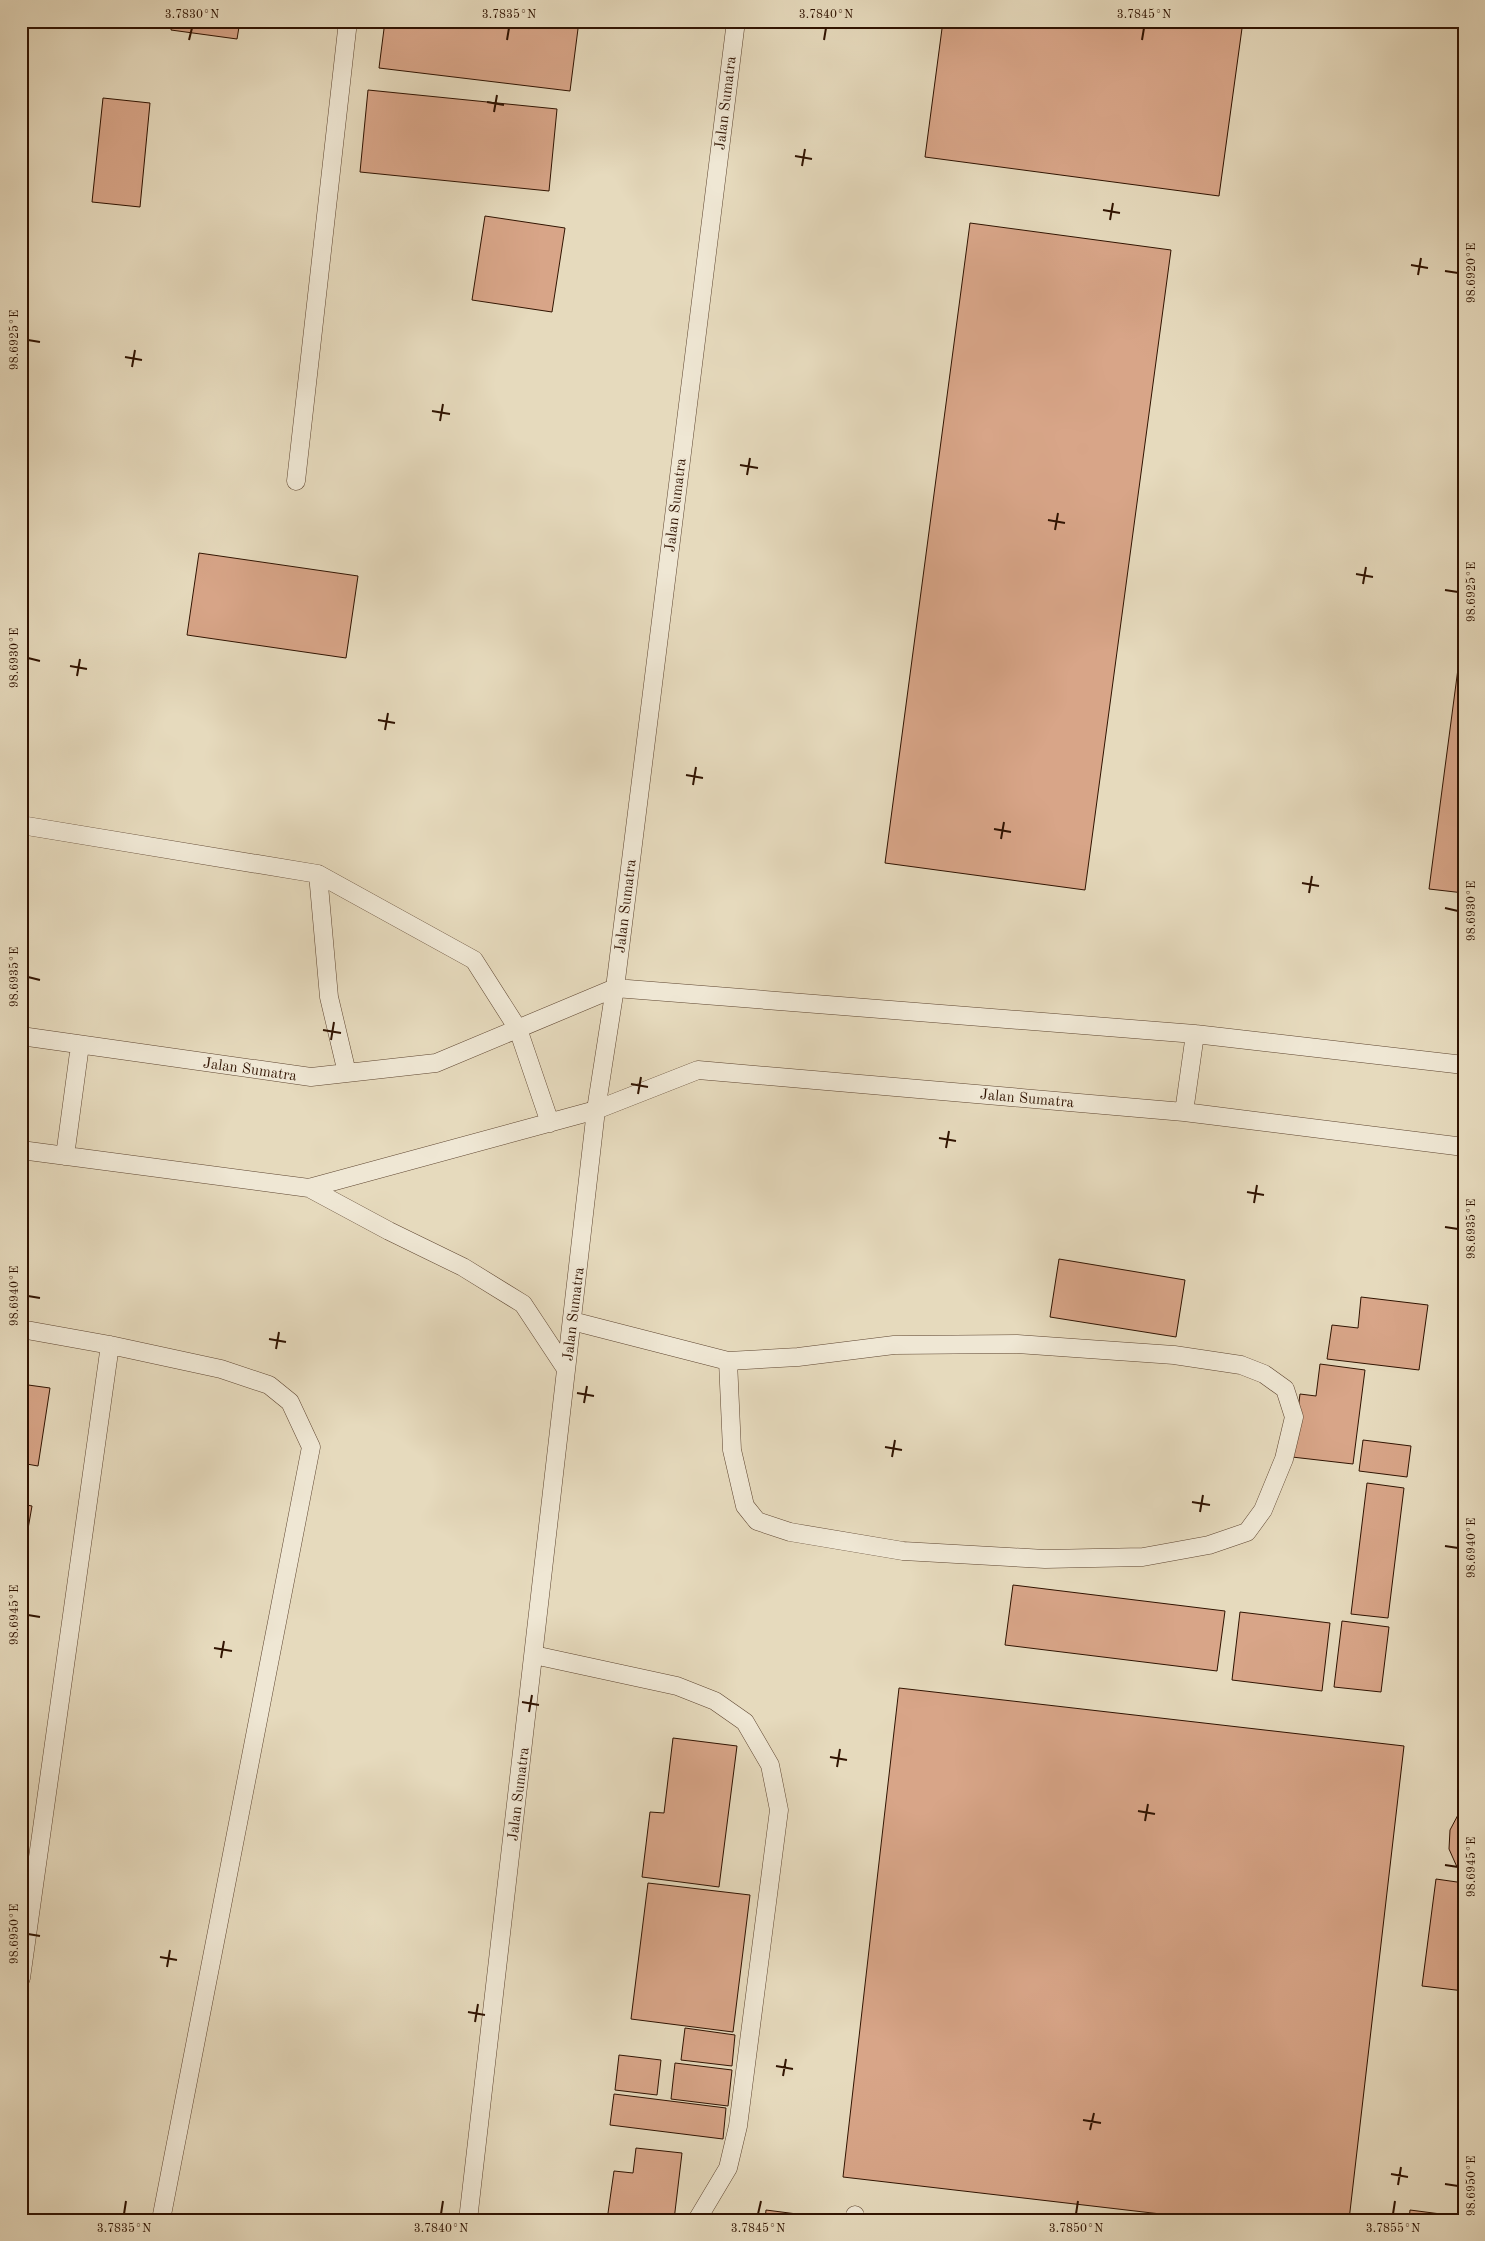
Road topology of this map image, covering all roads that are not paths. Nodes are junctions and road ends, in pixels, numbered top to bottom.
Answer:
1 (348, 21) edge
2 (736, 21) edge
3 (296, 481) dead end
4 (21, 825) edge
5 (318, 874) junction
6 (615, 988) junction
7 (518, 1029) junction
8 (1195, 1034) junction
9 (21, 1036) edge
10 (80, 1044) junction
11 (1464, 1065) edge
12 (347, 1073) junction
13 (596, 1110) junction
14 (1184, 1112) junction
15 (550, 1123) junction
16 (1464, 1147) edge
17 (21, 1150) edge
18 (65, 1156) junction
19 (309, 1188) junction
20 (572, 1321) junction
21 (21, 1329) edge
22 (110, 1344) junction
23 (728, 1361) junction
24 (566, 1369) junction
25 (534, 1655) junction
26 (21, 1978) edge
27 (161, 2220) edge
28 (468, 2220) edge
29 (697, 2220) edge

1 - 3 lane
2 - 6 lane, Jalan Sumatra
4 - 5 lane
5 - 7 lane
5 - 12 lane
6 - 7 lane, Jalan Sumatra
6 - 8 lane, Jalan Sumatra
6 - 13 lane, Jalan Sumatra
7 - 12 lane, Jalan Sumatra
7 - 15 lane
8 - 11 lane, Jalan Sumatra
8 - 14 lane
9 - 10 lane, Jalan Sumatra
10 - 12 lane, Jalan Sumatra
10 - 18 lane
13 - 14 lane, Jalan Sumatra
13 - 15 lane, Jalan Sumatra
13 - 20 lane, Jalan Sumatra
14 - 16 lane, Jalan Sumatra
15 - 19 lane, Jalan Sumatra
17 - 18 lane, Jalan Sumatra
18 - 19 lane, Jalan Sumatra
19 - 24 lane, Jalan Sumatra
20 - 23 lane
20 - 24 lane, Jalan Sumatra
21 - 22 lane
22 - 26 lane
22 - 27 lane
23 - 23 lane
24 - 25 lane, Jalan Sumatra
25 - 28 lane, Jalan Sumatra
25 - 29 lane

